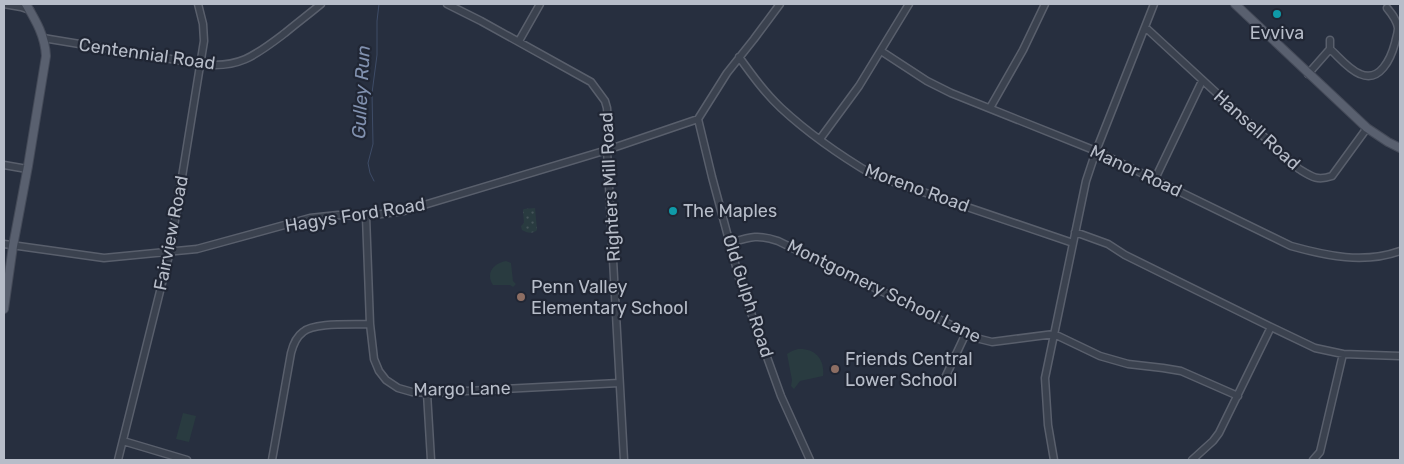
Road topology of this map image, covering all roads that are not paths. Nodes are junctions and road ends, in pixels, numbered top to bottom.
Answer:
1 (4, 4) edge
2 (198, 4) edge
3 (321, 4) edge
4 (447, 4) edge
5 (540, 4) edge
6 (780, 4) edge
7 (909, 4) edge
8 (1045, 4) edge
9 (1154, 4) edge
10 (1235, 4) edge
11 (28, 7) edge
12 (1387, 8) dead end
13 (1146, 27) junction
14 (43, 38) junction
15 (1330, 40) dead end
16 (518, 41) junction
17 (1330, 49) junction
18 (881, 51) junction
19 (739, 57) junction
20 (201, 64) junction
21 (1308, 74) junction
22 (1202, 80) junction
23 (990, 108) junction
24 (698, 119) junction
25 (1367, 128) junction
26 (820, 140) junction
27 (1400, 148) edge
28 (607, 150) junction
29 (1096, 151) junction
30 (4, 165) edge
31 (28, 168) junction
32 (1155, 179) junction
33 (366, 216) junction
34 (1075, 232) junction
35 (730, 243) junction
36 (1073, 243) junction
37 (4, 244) edge
38 (13, 246) junction
39 (170, 251) junction
40 (1400, 251) edge
41 (4, 309) edge
42 (370, 324) junction
43 (1271, 327) junction
44 (966, 333) junction
45 (1054, 334) junction
46 (1343, 354) junction
47 (1400, 356) edge
48 (944, 380) dead end
49 (619, 383) junction
50 (427, 393) junction
51 (1238, 396) junction
52 (123, 440) junction
53 (118, 460) edge
54 (187, 460) edge
55 (272, 460) edge
56 (430, 460) edge
57 (624, 460) edge
58 (810, 460) edge
59 (1054, 460) edge
60 (1192, 460) edge
61 (1313, 460) edge

1 - 11 street
2 - 20 street, Fairview Road
3 - 20 street, Centennial Road
4 - 16 street, Righters Mill Road
5 - 16 street
6 - 19 street
7 - 18 street
8 - 23 street
9 - 13 street
10 - 21 main road
11 - 14 main road
12 - 17 street
13 - 22 street, Hansell Road
13 - 29 street
14 - 20 street, Centennial Road
14 - 31 main road
15 - 17 street
16 - 28 street, Righters Mill Road
17 - 21 street
18 - 23 street, Manor Road
18 - 26 street
19 - 24 street
19 - 26 street, Moreno Road
20 - 39 street, Fairview Road
21 - 25 main road
22 - 25 street, Hansell Road
22 - 32 street
23 - 29 street, Manor Road
24 - 28 street, Hagys Ford Road
24 - 35 street, Old Gulph Road
25 - 27 main road
26 - 36 street, Moreno Road
28 - 33 street, Hagys Ford Road
28 - 49 street, Righters Mill Road
29 - 32 street, Manor Road
29 - 34 street
30 - 31 street
31 - 38 main road
32 - 40 street, Manor Road
33 - 39 street, Hagys Ford Road
33 - 42 street, Margo Lane
34 - 36 street
34 - 43 street
35 - 44 street, Montgomery School Lane
35 - 58 street, Old Gulph Road
36 - 45 street
37 - 38 street, Hagys Ford Road
38 - 39 street, Hagys Ford Road
38 - 41 main road
39 - 52 street, Fairview Road
42 - 50 street, Margo Lane
42 - 55 street
43 - 46 street
43 - 51 street
44 - 45 street, Montgomery School Lane
44 - 48 street
45 - 51 street
45 - 59 street
46 - 47 street
46 - 61 street
49 - 50 street, Margo Lane
49 - 57 street, Righters Mill Road
50 - 56 street
51 - 60 street
52 - 53 street, Fairview Road
52 - 54 street

